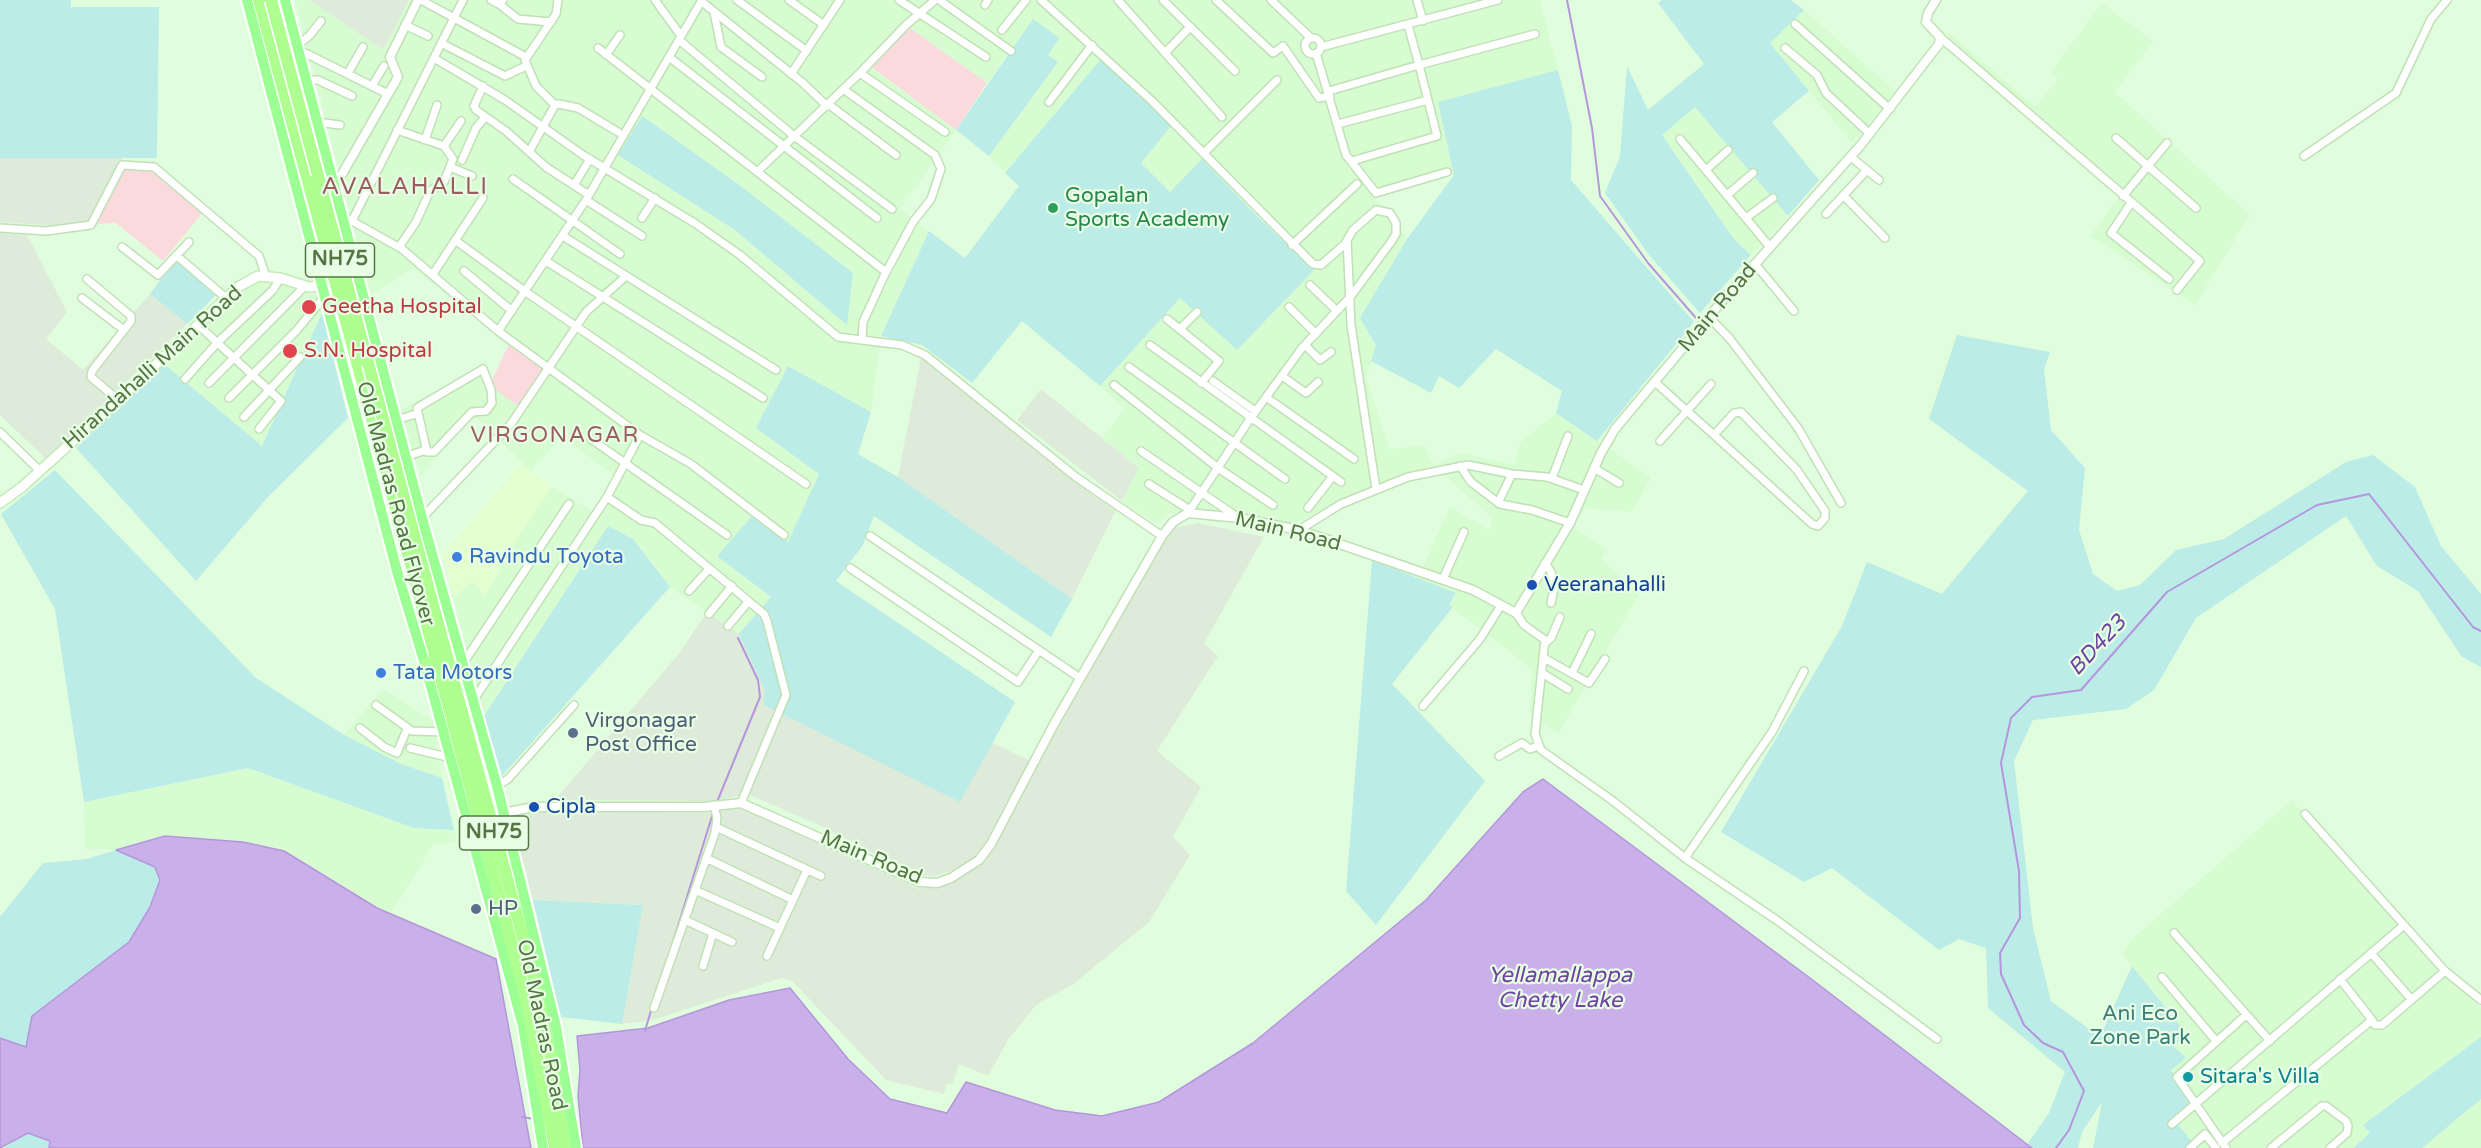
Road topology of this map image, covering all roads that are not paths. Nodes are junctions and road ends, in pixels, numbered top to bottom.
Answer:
1 (247, 0) edge
2 (260, 0) edge
3 (271, 0) edge
4 (285, 0) edge
5 (420, 0) edge
6 (463, 0) edge
7 (491, 0) edge
8 (558, 0) edge
9 (655, 0) edge
10 (737, 0) edge
11 (789, 0) edge
12 (840, 0) edge
13 (899, 0) edge
14 (937, 0) edge
15 (1026, 0) edge
16 (1041, 0) edge
17 (1118, 0) edge
18 (1163, 0) edge
19 (1216, 0) edge
20 (1271, 0) edge
21 (1418, 0) edge
22 (1498, 0) edge
23 (1936, 0) edge
24 (2447, 0) edge
25 (702, 1) edge
26 (501, 2) edge
27 (714, 12) junction
28 (919, 13) junction
29 (454, 17) junction
30 (321, 21) dead end
31 (1423, 21) junction
32 (551, 22) junction
33 (1795, 24) dead end
34 (405, 25) junction
35 (824, 25) junction
36 (1408, 25) junction
37 (1190, 27) junction
38 (1002, 30) dead end
39 (1534, 34) dead end
40 (620, 35) dead end
41 (428, 36) dead end
42 (680, 38) junction
43 (1311, 38) junction
44 (1940, 38) junction
45 (441, 43) junction
46 (1092, 45) junction
47 (297, 47) junction
48 (363, 47) dead end
49 (598, 48) dead end
50 (1785, 48) dead end
51 (1319, 50) junction
52 (807, 51) junction
53 (1011, 51) dead end
54 (1165, 53) junction
55 (606, 55) junction
56 (669, 57) junction
57 (986, 57) dead end
58 (434, 58) junction
59 (526, 62) junction
60 (1419, 65) junction
61 (384, 66) dead end
62 (1235, 71) dead end
63 (348, 73) junction
64 (860, 73) junction
65 (791, 74) junction
66 (762, 77) dead end
67 (306, 80) junction
68 (1276, 80) dead end
69 (372, 86) junction
70 (483, 86) junction
71 (650, 89) junction
72 (843, 89) junction
73 (1330, 93) junction
74 (388, 94) junction
75 (352, 96) dead end
76 (1428, 100) junction
77 (1049, 102) dead end
78 (437, 105) dead end
79 (555, 105) junction
80 (828, 105) junction
81 (1890, 109) junction
82 (485, 117) junction
83 (1222, 117) dead end
84 (460, 121) dead end
85 (316, 122) junction
86 (1338, 124) junction
87 (340, 125) dead end
88 (542, 127) junction
89 (397, 130) junction
90 (618, 132) dead end
91 (945, 132) dead end
92 (1870, 134) junction
93 (794, 136) junction
94 (2116, 138) dead end
95 (1680, 139) dead end
96 (425, 140) junction
97 (2167, 143) dead end
98 (444, 146) junction
99 (782, 147) junction
100 (1728, 150) dead end
101 (529, 152) junction
102 (1204, 153) junction
103 (896, 155) dead end
104 (2304, 156) dead end
105 (1851, 157) junction
106 (590, 159) junction
107 (462, 160) dead end
108 (1352, 161) junction
109 (2148, 166) junction
110 (450, 167) junction
111 (605, 168) junction
112 (1706, 170) junction
113 (1867, 170) junction
114 (758, 171) junction
115 (1447, 172) dead end
116 (1753, 173) dead end
117 (472, 176) dead end
118 (513, 179) dead end
119 (1879, 180) dead end
120 (1357, 184) dead end
121 (574, 185) junction
122 (334, 188) junction
123 (1727, 195) junction
124 (1844, 196) junction
125 (2123, 196) junction
126 (588, 197) junction
127 (483, 198) dead end
128 (655, 198) junction
129 (1773, 198) dead end
130 (2131, 203) junction
131 (2196, 208) dead end
132 (892, 209) dead end
133 (1826, 214) dead end
134 (642, 218) dead end
135 (877, 218) dead end
136 (1746, 218) junction
137 (573, 220) junction
138 (347, 221) junction
139 (0, 228) edge
140 (308, 231) junction
141 (563, 236) junction
142 (642, 236) dead end
143 (1885, 238) dead end
144 (455, 240) junction
145 (1347, 240) junction
146 (189, 242) dead end
147 (1292, 245) junction
148 (122, 247) dead end
149 (1770, 247) junction
150 (399, 248) junction
151 (176, 255) junction
152 (620, 255) dead end
153 (546, 261) junction
154 (1755, 264) junction
155 (464, 271) dead end
156 (433, 274) junction
157 (626, 276) junction
158 (885, 276) junction
159 (266, 277) junction
160 (280, 278) junction
161 (87, 279) dead end
162 (2169, 279) dead end
163 (1310, 285) dead end
164 (305, 286) junction
165 (2177, 290) dead end
166 (324, 291) junction
167 (526, 292) junction
168 (1351, 296) junction
169 (600, 297) junction
170 (82, 298) dead end
171 (226, 298) junction
172 (1289, 307) dead end
173 (512, 311) junction
174 (1337, 311) junction
175 (1794, 311) dead end
176 (1197, 312) dead end
177 (1709, 317) junction
178 (1167, 319) dead end
179 (198, 325) junction
180 (576, 326) junction
181 (1180, 329) junction
182 (124, 330) junction
183 (498, 331) junction
184 (1316, 334) junction
185 (862, 340) junction
186 (217, 343) junction
187 (1150, 345) dead end
188 (1305, 345) junction
189 (1331, 352) dead end
190 (300, 357) dead end
191 (233, 358) junction
192 (1129, 367) dead end
193 (550, 369) junction
194 (776, 370) dead end
195 (251, 374) junction
196 (1282, 376) junction
197 (185, 379) dead end
198 (1213, 381) dead end
199 (1318, 382) dead end
200 (1655, 382) junction
201 (209, 383) dead end
202 (1201, 383) junction
203 (1711, 384) dead end
204 (1114, 385) dead end
205 (268, 390) junction
206 (1266, 397) junction
207 (229, 398) dead end
208 (762, 398) dead end
209 (118, 400) junction
210 (1255, 411) junction
211 (1687, 411) junction
212 (416, 414) junction
213 (244, 417) dead end
214 (1250, 419) junction
215 (396, 420) junction
216 (259, 429) dead end
217 (0, 432) edge
218 (640, 435) junction
219 (1714, 435) junction
220 (1568, 436) dead end
221 (591, 439) dead end
222 (1660, 441) dead end
223 (1234, 443) junction
224 (425, 450) junction
225 (1141, 451) dead end
226 (406, 457) junction
227 (1354, 459) dead end
228 (625, 462) junction
229 (1460, 466) junction
230 (1218, 468) junction
231 (1594, 468) junction
232 (40, 471) junction
233 (1512, 474) junction
234 (1333, 476) junction
235 (1285, 478) dead end
236 (1552, 478) junction
237 (1341, 482) dead end
238 (1619, 483) dead end
239 (806, 484) dead end
240 (1149, 484) dead end
241 (1376, 489) junction
242 (1584, 490) junction
243 (1201, 493) junction
244 (607, 497) junction
245 (0, 503) edge
246 (1498, 503) junction
247 (1841, 503) dead end
248 (568, 504) dead end
249 (1273, 505) dead end
250 (1308, 508) dead end
251 (1189, 512) junction
252 (1239, 518) junction
253 (411, 520) junction
254 (1570, 523) junction
255 (1299, 530) junction
256 (1464, 532) dead end
257 (727, 535) dead end
258 (784, 535) dead end
259 (870, 536) dead end
260 (1162, 536) junction
261 (1545, 563) junction
262 (850, 568) dead end
263 (709, 569) junction
264 (1443, 579) junction
265 (732, 586) junction
266 (690, 591) dead end
267 (748, 602) junction
268 (1551, 603) dead end
269 (1500, 607) junction
270 (709, 614) dead end
271 (1516, 614) junction
272 (1560, 617) dead end
273 (728, 626) dead end
274 (1591, 634) dead end
275 (1545, 642) junction
276 (1039, 650) junction
277 (1544, 658) junction
278 (1605, 659) dead end
279 (431, 662) junction
280 (462, 665) junction
281 (1804, 671) dead end
282 (1542, 672) junction
283 (1572, 673) junction
284 (1080, 678) junction
285 (1568, 689) dead end
286 (472, 702) junction
287 (376, 705) dead end
288 (574, 705) dead end
289 (1423, 706) dead end
290 (360, 728) dead end
291 (407, 729) junction
292 (444, 732) junction
293 (1538, 746) junction
294 (410, 748) dead end
295 (1499, 756) dead end
296 (451, 758) junction
297 (497, 786) junction
298 (741, 802) junction
299 (714, 805) junction
300 (503, 813) junction
301 (2305, 814) dead end
302 (716, 827) junction
303 (706, 858) junction
304 (1685, 858) junction
305 (807, 870) junction
306 (821, 876) dead end
307 (695, 890) junction
308 (793, 900) junction
309 (685, 920) junction
310 (2404, 925) junction
311 (780, 928) junction
312 (713, 933) junction
313 (2174, 933) dead end
314 (732, 942) dead end
315 (2371, 953) junction
316 (767, 956) dead end
317 (703, 966) dead end
318 (2445, 971) junction
319 (2162, 977) dead end
320 (2340, 979) junction
321 (2411, 999) junction
322 (2481, 1000) edge
323 (654, 1008) dead end
324 (2246, 1015) junction
325 (2373, 1020) junction
326 (1937, 1040) dead end
327 (2216, 1041) junction
328 (2270, 1041) junction
329 (2196, 1105) junction
330 (2172, 1124) dead end
331 (2222, 1147) edge
332 (543, 1148) edge
333 (555, 1148) edge
334 (565, 1148) edge
335 (576, 1148) edge
336 (2190, 1148) edge
337 (2271, 1148) edge
338 (2330, 1148) edge

1 - 140 main road
2 - 253 highway, Old Madras Road Flyover / NH75, bridge
3 - 253 highway, Old Madras Road Flyover / NH75, bridge
4 - 47 main road
5 - 29 street
5 - 34 street
6 - 29 street
7 - 26 street
8 - 32 street
9 - 42 street
10 - 52 street
11 - 35 street
12 - 35 street
13 - 28 street
14 - 28 street
14 - 53 street
15 - 38 street
16 - 46 street
17 - 54 street
18 - 37 street
19 - 73 street
20 - 43 street
21 - 31 street
22 - 31 street
23 - 44 street
24 - 104 street
25 - 27 street
25 - 42 street
26 - 32 street
27 - 65 street
27 - 66 street
28 - 57 street
28 - 64 street
29 - 45 street
29 - 59 street
30 - 47 street
31 - 36 street
32 - 59 street
33 - 81 street
34 - 41 street
34 - 74 street
35 - 52 street
36 - 51 street
36 - 60 street
37 - 54 street
37 - 62 street
39 - 60 street
40 - 55 street
42 - 56 street
42 - 93 street
43 - 51 street
43 - 51 street
44 - 81 street, Main Road
44 - 125 street
45 - 58 street
45 - 59 street
46 - 77 street
46 - 102 street
47 - 63 street
47 - 67 main road
48 - 63 street
49 - 55 street
50 - 92 street
51 - 73 street
52 - 65 street
54 - 83 street
55 - 71 street
56 - 71 street
56 - 99 street
58 - 70 street
58 - 89 street
59 - 79 street
60 - 73 street
60 - 76 street
61 - 69 street
63 - 69 street
64 - 72 street
64 - 91 street
65 - 80 street
67 - 75 street
67 - 85 main road
68 - 102 street
69 - 74 street
70 - 82 street
70 - 88 street
71 - 111 street
71 - 114 street
72 - 80 street
72 - 158 street
73 - 86 street
74 - 122 street
76 - 86 street
76 - 108 street
78 - 96 street
79 - 88 street
79 - 90 street
80 - 93 street
80 - 103 street
81 - 92 street, Main Road
82 - 101 street
82 - 107 street
84 - 98 street
85 - 87 street
85 - 122 main road
86 - 108 street
88 - 101 street
88 - 106 street
89 - 96 street
89 - 138 street
92 - 105 street, Main Road
93 - 99 street
93 - 132 street
94 - 109 street
95 - 112 street
96 - 98 street
97 - 109 street
98 - 110 street
99 - 114 street
99 - 135 street
100 - 112 street
101 - 121 street
102 - 147 street
105 - 113 street
105 - 149 street, Main Road
106 - 111 street
106 - 121 street
108 - 115 street
109 - 125 street
109 - 131 street
110 - 117 street
110 - 150 street
111 - 126 street
111 - 128 street
112 - 123 street
113 - 119 street
113 - 124 street
114 - 158 street
116 - 123 street
118 - 137 street
120 - 147 street
121 - 126 street
122 - 138 main road
123 - 136 street
124 - 133 street
124 - 143 street
125 - 130 street
126 - 137 street
126 - 142 street
127 - 144 street
128 - 134 street
128 - 185 street
129 - 136 street
130 - 162 street
130 - 165 street
136 - 149 street
137 - 141 street
137 - 152 street
138 - 140 street
138 - 150 street
138 - 215 main road
139 - 159 street
140 - 166 main road
141 - 153 street
141 - 157 street
144 - 156 street
144 - 167 street
145 - 147 street
145 - 168 street
145 - 168 street
146 - 151 street
148 - 151 street
149 - 154 street, Main Road
150 - 156 street
151 - 171 street
153 - 167 street
153 - 169 street
154 - 175 street
154 - 177 street, Main Road
155 - 173 street
156 - 183 street
157 - 169 street
157 - 194 street
158 - 185 street
159 - 160 main road, Hirandahalli Main Road
159 - 171 main road, Hirandahalli Main Road
160 - 164 main road, Hirandahalli Main Road
160 - 186 street
161 - 182 street
163 - 174 street
164 - 166 main road, Hirandahalli Main Road
164 - 191 street
166 - 195 street
166 - 279 main road
167 - 173 street
167 - 180 street
168 - 174 street
168 - 241 street
169 - 180 street
169 - 208 street
170 - 182 street
171 - 179 main road, Hirandahalli Main Road
172 - 184 street
173 - 183 street
174 - 184 street
176 - 181 street
177 - 200 street, Main Road
177 - 247 street
178 - 181 street
179 - 186 street
179 - 209 main road, Hirandahalli Main Road
180 - 193 street
180 - 239 street
181 - 202 street
182 - 209 street
183 - 193 street
184 - 188 street
185 - 260 street
186 - 191 street
186 - 197 street
187 - 202 street
188 - 189 street
188 - 196 street
190 - 205 street
191 - 195 street
191 - 201 street
192 - 223 street
193 - 218 street
193 - 253 street
195 - 205 street
195 - 207 street
196 - 199 street
196 - 206 street
198 - 210 street
200 - 211 street
200 - 231 street, Main Road
202 - 214 street
203 - 211 street
204 - 230 street
205 - 213 street
205 - 216 street
206 - 210 street
206 - 227 street
209 - 232 main road, Hirandahalli Main Road
210 - 214 street
211 - 219 street
211 - 222 street
212 - 215 street
212 - 224 street
212 - 224 street
214 - 223 street
214 - 234 street
215 - 226 main road
217 - 232 street
218 - 228 street
218 - 258 street
219 - 219 street
220 - 236 street
221 - 228 street
223 - 230 street
223 - 235 street
224 - 226 street
225 - 243 street
226 - 253 main road
228 - 244 street
228 - 257 street
229 - 233 street
229 - 241 street
229 - 246 street
230 - 243 street
230 - 249 street
231 - 238 street
231 - 242 street, Main Road
232 - 245 main road, Hirandahalli Main Road
233 - 236 street
233 - 246 street
234 - 237 street
234 - 250 street
236 - 242 street
240 - 251 street
241 - 255 street
242 - 254 street, Main Road
243 - 251 street
243 - 252 street
244 - 263 street
244 - 286 street
246 - 254 street
248 - 280 street
251 - 252 street, Main Road
251 - 260 street, Main Road
252 - 255 street, Main Road
253 - 279 highway, Old Madras Road Flyover / NH75
253 - 280 main road
253 - 334 highway, Old Madras Road / NH75
254 - 261 street, Main Road
255 - 264 street, Main Road
256 - 264 street
259 - 276 street
260 - 284 street, Main Road
261 - 268 street
261 - 271 street, Main Road
262 - 276 street
263 - 265 street
263 - 266 street
264 - 269 street, Main Road
265 - 267 street
265 - 270 street
267 - 273 street
267 - 298 street
269 - 271 street, Main Road
269 - 289 street
271 - 275 street
272 - 275 street
274 - 283 street
275 - 277 street
276 - 284 street
277 - 282 street
277 - 283 street
278 - 283 street
279 - 292 main road
279 - 333 highway, Old Madras Road / NH75
280 - 286 main road
281 - 304 street
282 - 285 street
282 - 293 street
284 - 298 street, Main Road
286 - 297 main road
287 - 291 street
288 - 297 street
290 - 291 street
291 - 292 street
292 - 296 main road
293 - 295 street
293 - 304 street
294 - 296 street
296 - 332 main road
297 - 300 main road
298 - 299 street
299 - 300 street
299 - 302 street
300 - 335 main road
301 - 310 street
302 - 303 street
302 - 305 street
303 - 307 street
303 - 308 street
304 - 326 street
305 - 306 street
305 - 308 street
307 - 309 street
307 - 311 street
308 - 311 street
309 - 312 street
309 - 323 street
310 - 315 street
310 - 318 street
311 - 316 street
312 - 314 street
312 - 317 street
313 - 324 street
315 - 320 street
315 - 321 street
318 - 321 street
318 - 322 street
319 - 327 street
320 - 325 street
320 - 328 street
321 - 325 street
324 - 327 street
324 - 328 street
325 - 331 street
327 - 329 street
328 - 329 street
329 - 330 street
329 - 331 street
331 - 336 street
337 - 338 street

